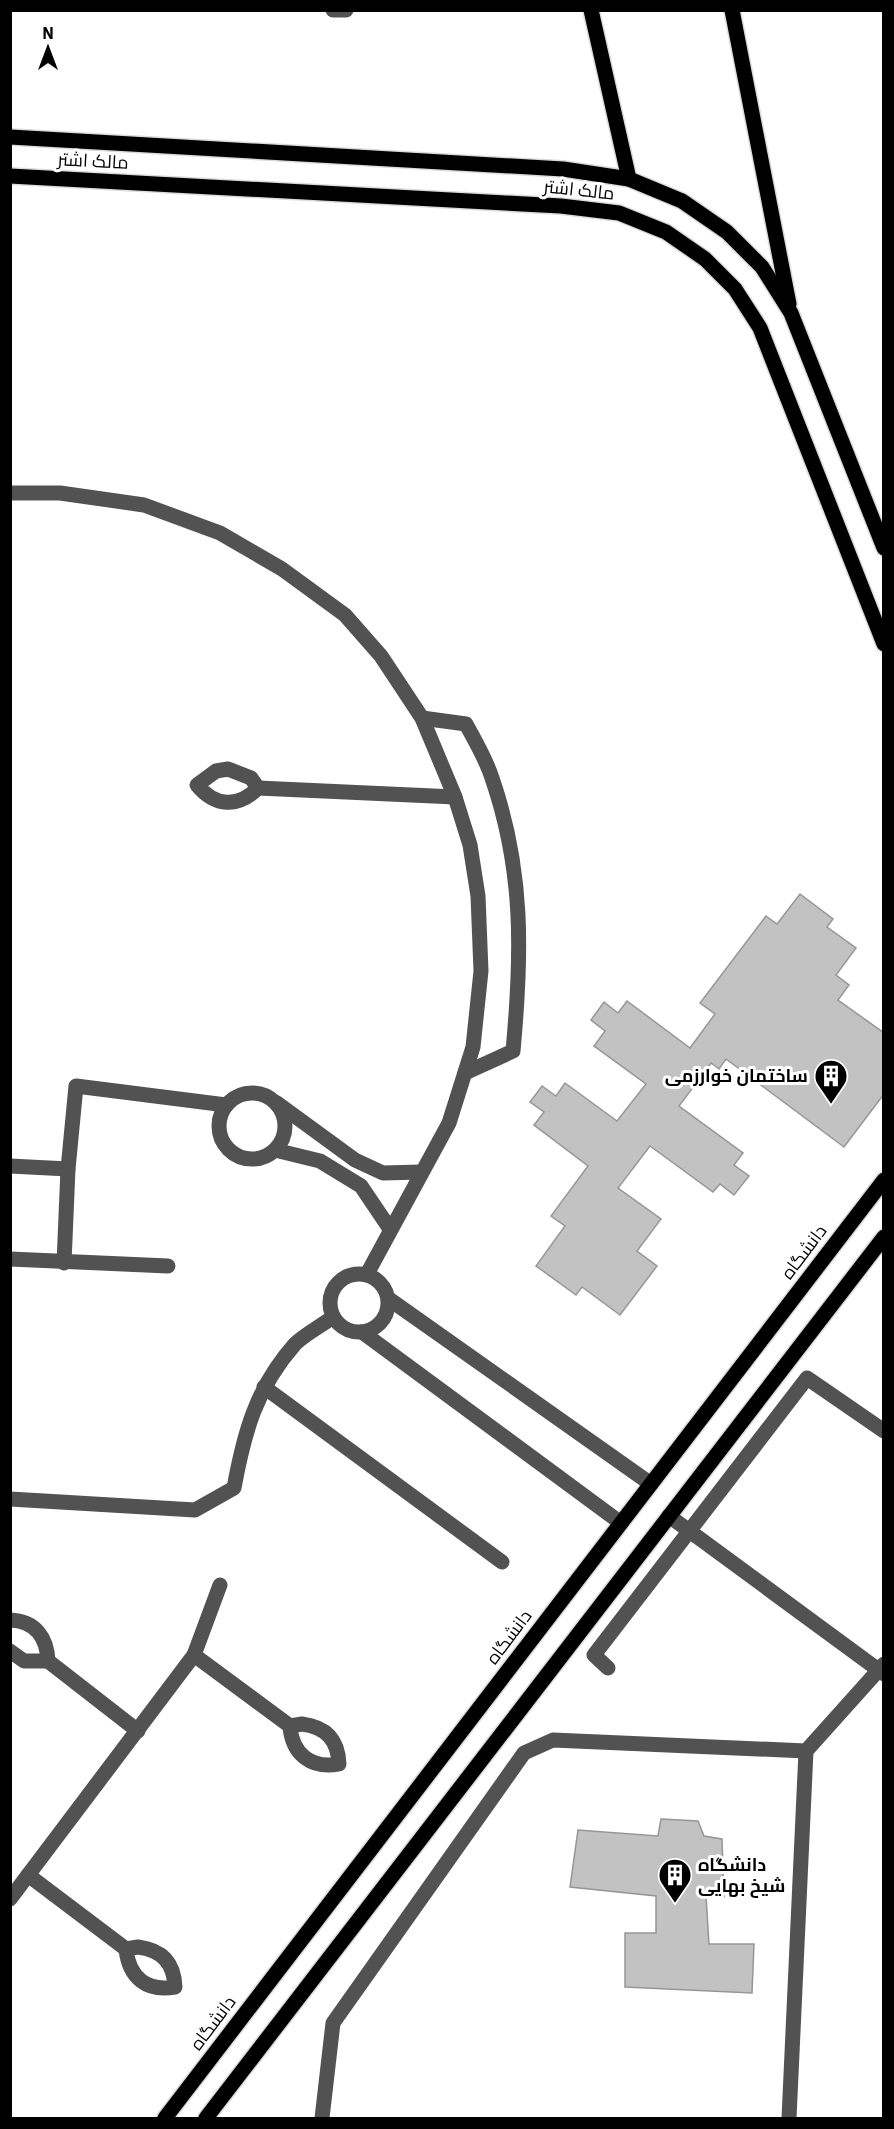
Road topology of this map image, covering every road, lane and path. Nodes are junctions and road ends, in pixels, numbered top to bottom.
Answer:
1 (333, 10) edge
2 (346, 10) edge
3 (591, 10) edge
4 (732, 10) edge
5 (10, 137) edge
6 (10, 176) edge
7 (629, 179) junction
8 (791, 313) junction
9 (10, 493) edge
10 (884, 548) edge
11 (884, 644) edge
12 (422, 718) junction
13 (258, 788) dead end
14 (455, 797) junction
15 (465, 1073) junction
16 (275, 1101) junction
17 (226, 1105) junction
18 (275, 1150) junction
19 (10, 1166) edge
20 (68, 1169) junction
21 (421, 1172) junction
22 (884, 1180) edge
23 (390, 1229) junction
24 (884, 1238) edge
25 (10, 1259) edge
26 (64, 1263) junction
27 (168, 1266) dead end
28 (367, 1274) junction
29 (389, 1299) junction
30 (333, 1317) junction
31 (362, 1332) junction
32 (264, 1387) junction
33 (884, 1431) edge
34 (651, 1484) junction
35 (10, 1498) edge
36 (669, 1516) junction
37 (621, 1523) junction
38 (689, 1531) junction
39 (502, 1562) dead end
40 (220, 1585) dead end
41 (10, 1620) edge
42 (10, 1651) edge
43 (194, 1655) junction
44 (48, 1660) junction
45 (608, 1668) dead end
46 (882, 1669) edge
47 (290, 1726) dead end
48 (138, 1731) junction
49 (806, 1751) junction
50 (28, 1875) junction
51 (10, 1899) edge
52 (126, 1949) dead end
53 (165, 2118) edge
54 (206, 2118) edge
55 (322, 2118) edge
56 (789, 2118) edge

1 - 2 street
3 - 7 main road
4 - 8 main road
5 - 7 main road, مالک اشتر
6 - 11 main road, مالک اشتر
7 - 8 main road, مالک اشتر
8 - 10 main road, مالک اشتر
9 - 12 street
12 - 14 street
12 - 15 street
13 - 14 street
14 - 15 street
15 - 21 street
16 - 17 street
16 - 18 street
16 - 21 street
17 - 18 street
17 - 20 street
18 - 23 street
19 - 20 street
20 - 26 street
21 - 23 street
22 - 34 main road, دانشگاه
23 - 28 street
24 - 36 main road
25 - 26 street
26 - 27 street
28 - 29 street
28 - 30 street
29 - 31 street
29 - 34 street
30 - 31 street
30 - 32 street
31 - 37 street
32 - 35 street
32 - 39 street
33 - 38 street
34 - 37 main road, دانشگاه
36 - 38 street
36 - 54 main road
37 - 53 main road, دانشگاه
38 - 45 street
38 - 46 street
40 - 43 street
41 - 44 street
42 - 44 street
43 - 47 street
43 - 48 street
44 - 48 street
46 - 49 street
48 - 50 street
49 - 55 street
49 - 56 street
50 - 51 street
50 - 52 street

